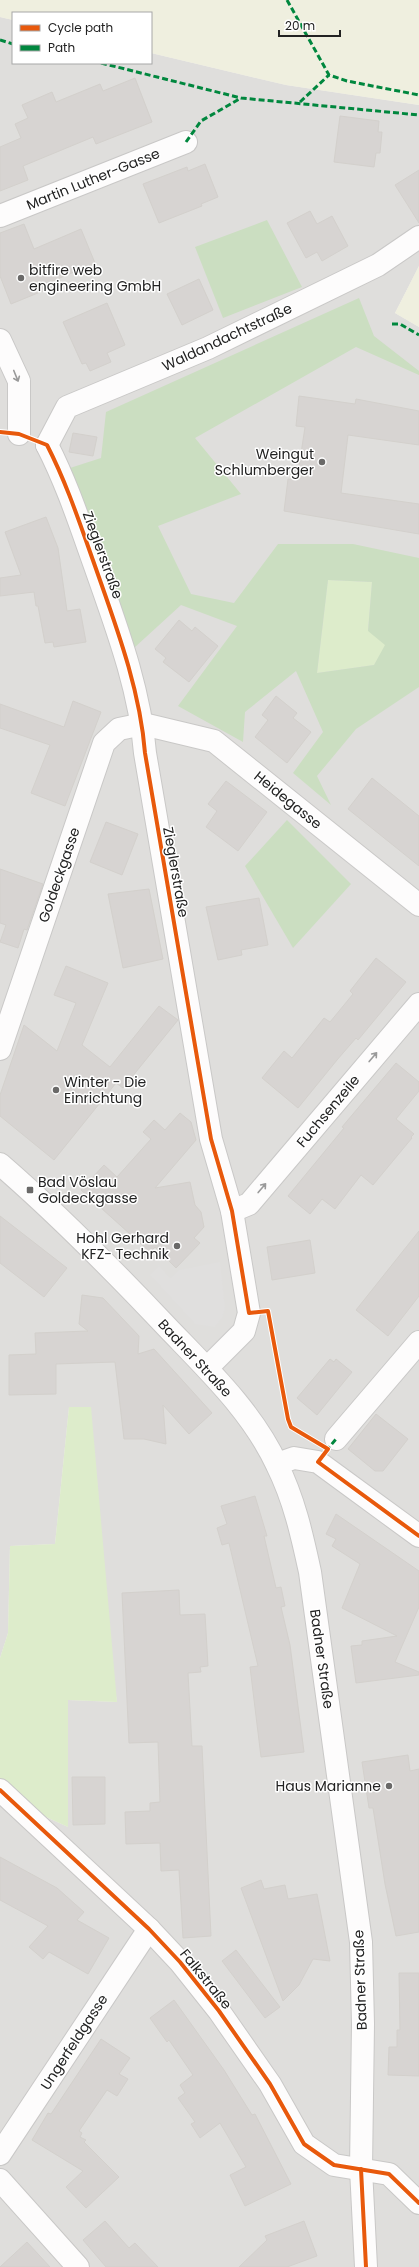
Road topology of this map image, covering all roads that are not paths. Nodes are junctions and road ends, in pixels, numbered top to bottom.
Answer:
1 (186, 142) dead end
2 (0, 216) edge
3 (419, 237) edge
4 (0, 340) edge
5 (10, 433) edge
6 (47, 445) junction
7 (142, 724) junction
8 (419, 905) edge
9 (419, 1004) edge
10 (0, 1049) edge
11 (0, 1164) edge
12 (232, 1211) junction
13 (419, 1342) edge
14 (207, 1368) junction
15 (336, 1439) dead end
16 (277, 1464) junction
17 (419, 1536) edge
18 (0, 1790) edge
19 (149, 1929) junction
20 (0, 2154) edge
21 (361, 2169) junction
22 (0, 2180) edge
23 (419, 2203) edge
24 (78, 2267) edge
25 (366, 2267) edge

1 - 2 street, Martin Luther-Gasse
3 - 6 street, Waldandachtstraße
4 -> 5 street
5 - 6 street
6 - 7 street, Zieglerstraße
7 - 8 street, Heidegasse
7 - 10 street, Goldeckgasse
7 - 12 street, Zieglerstraße
12 -> 9 street, Fuchsenzeile
11 - 14 street, Badner Straße
12 - 14 street, Zieglerstraße
13 - 15 street
14 - 16 street, Badner Straße
16 - 17 street
16 - 21 street, Badner Straße
18 - 19 street, Falkstraße
19 - 20 street, Ungerfeldgasse
19 - 21 street, Falkstraße
21 - 23 street, Falkstraße
21 - 25 street, Badner Straße
22 - 24 street

